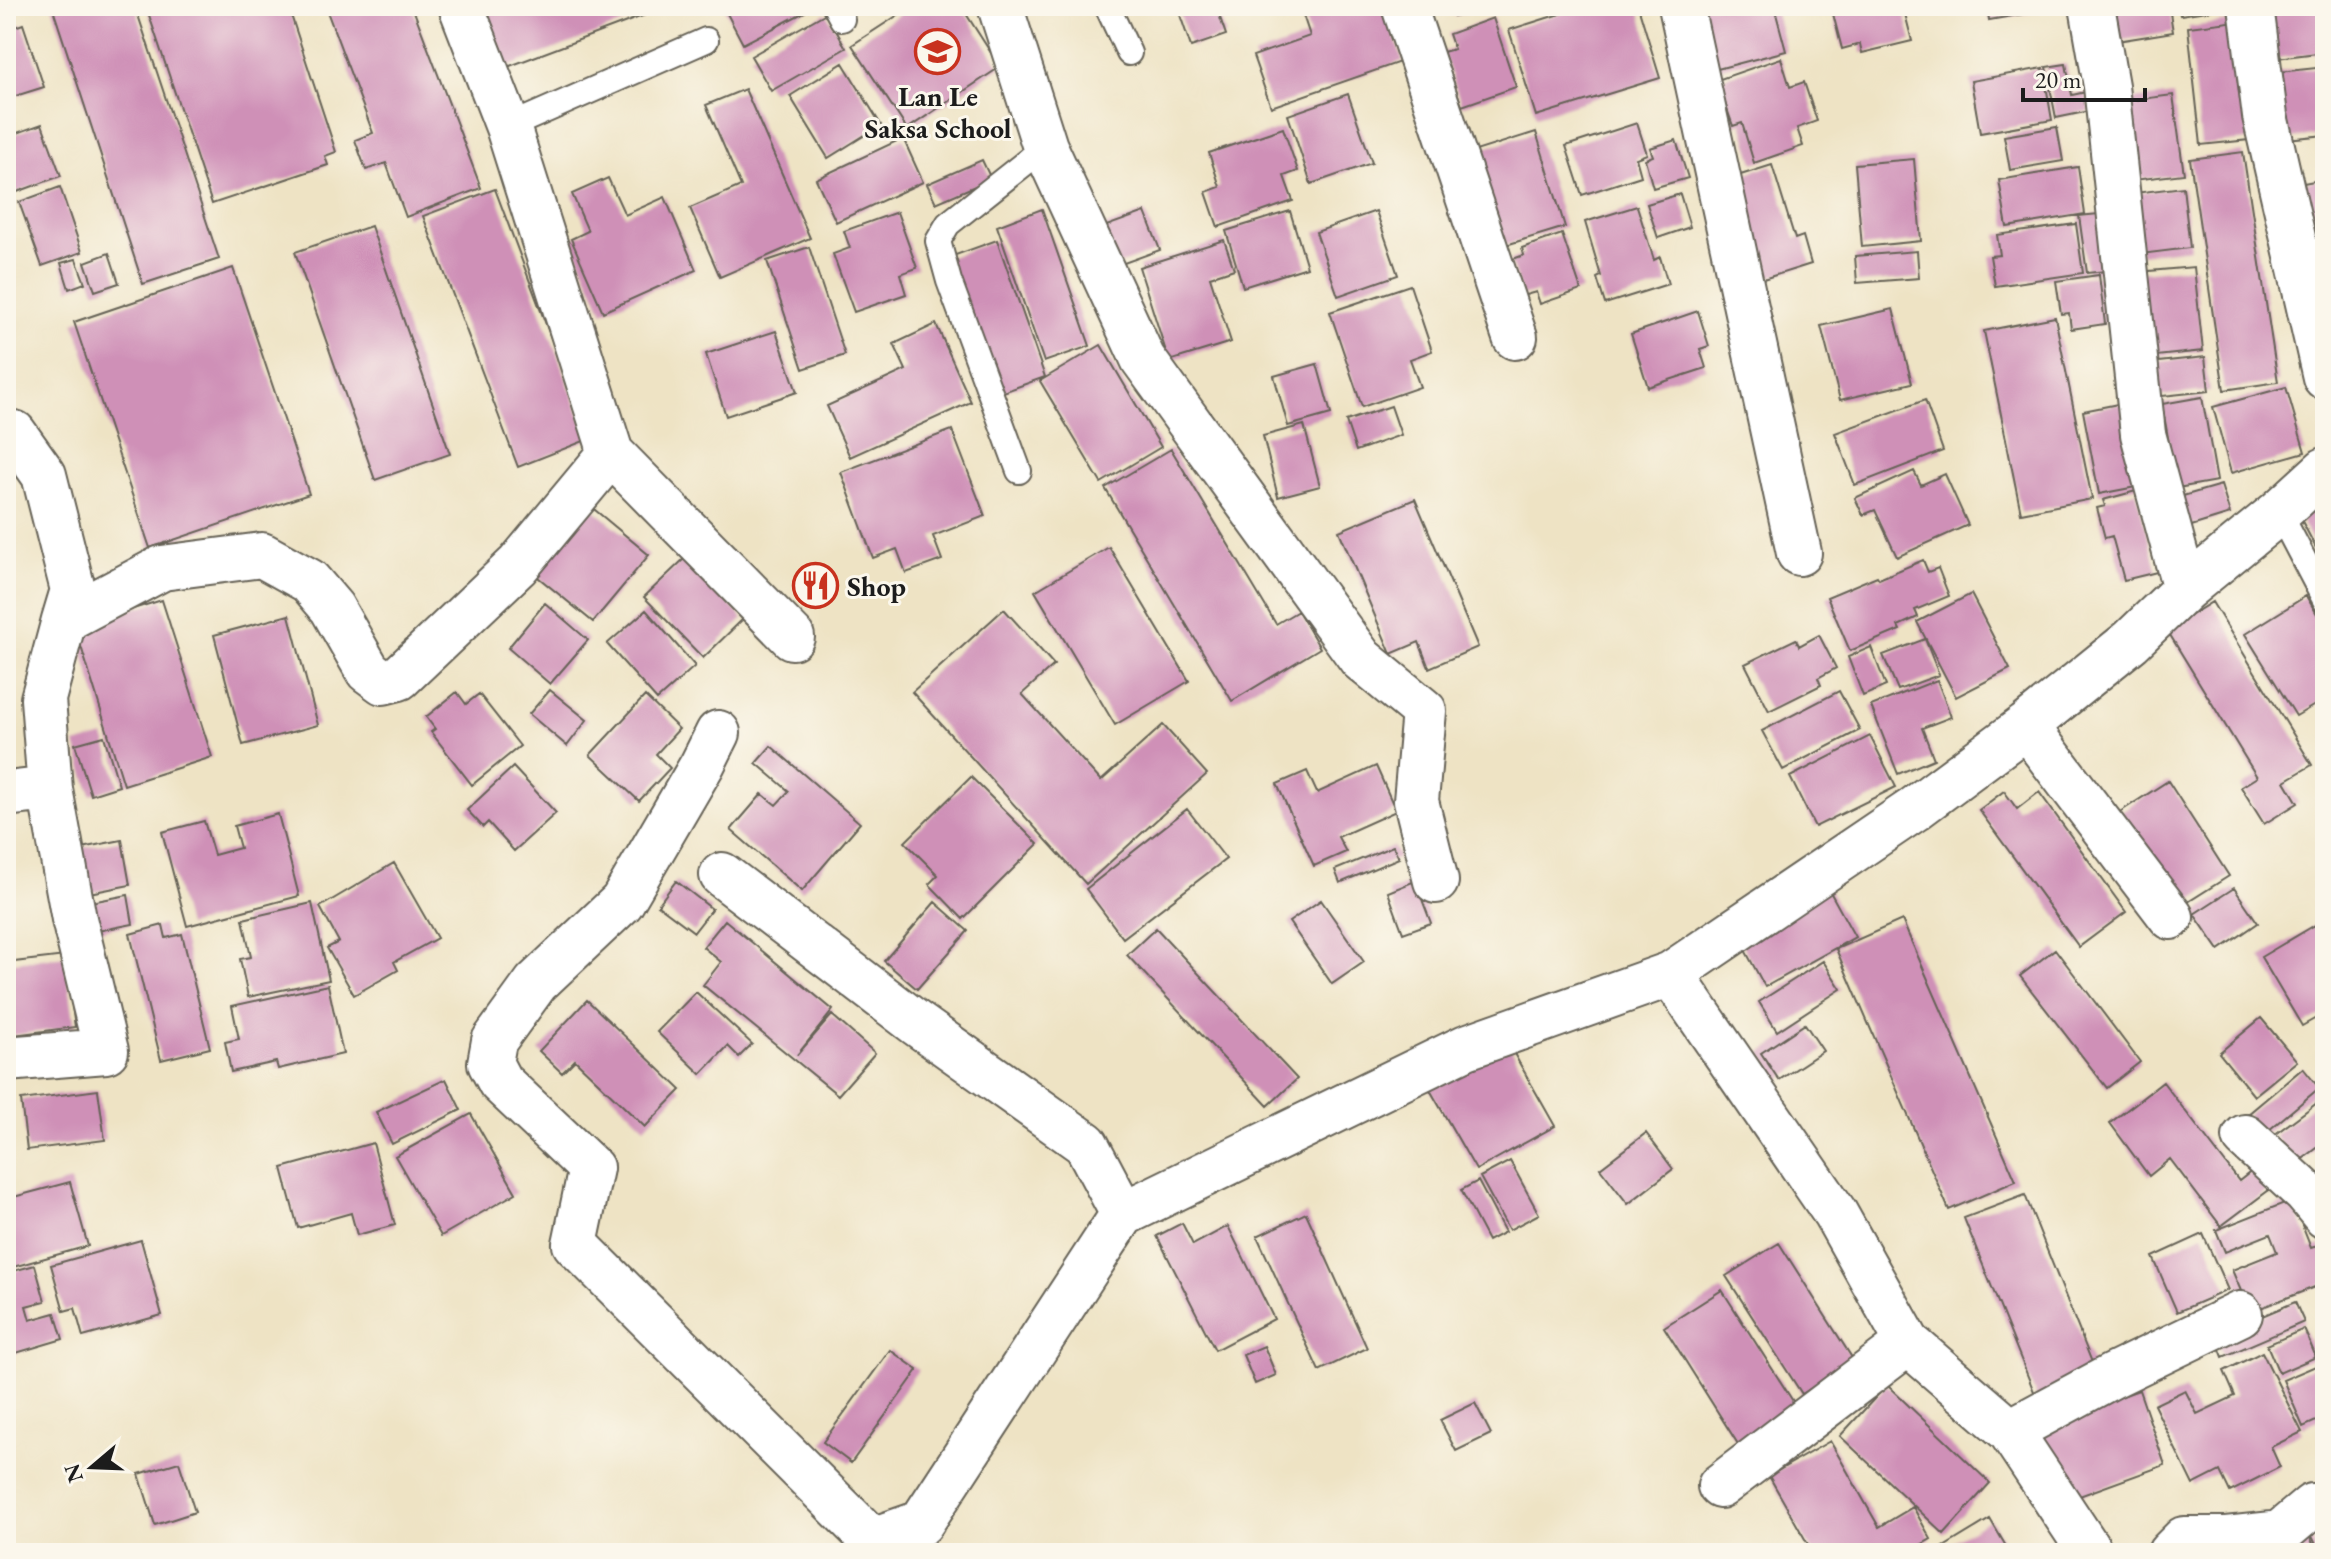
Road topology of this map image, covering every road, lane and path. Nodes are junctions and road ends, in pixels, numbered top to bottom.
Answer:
1 (461, 6) edge
2 (1000, 6) edge
3 (1107, 6) edge
4 (1404, 6) edge
5 (1681, 6) edge
6 (2092, 6) edge
7 (2251, 6) edge
8 (706, 40) dead end
9 (1129, 53) dead end
10 (508, 127) junction
11 (1045, 147) junction
12 (1515, 337) dead end
13 (2325, 377) edge
14 (6, 434) edge
15 (611, 453) junction
16 (2325, 470) edge
17 (1019, 471) dead end
18 (2279, 512) junction
19 (1799, 553) dead end
20 (2185, 589) junction
21 (2325, 600) edge
22 (64, 620) junction
23 (792, 637) dead end
24 (2026, 726) junction
25 (718, 733) dead end
26 (50, 789) junction
27 (6, 794) edge
28 (722, 875) dead end
29 (1436, 881) dead end
30 (2171, 917) dead end
31 (1671, 974) junction
32 (6, 1059) edge
33 (2245, 1137) dead end
34 (1123, 1214) junction
35 (2325, 1216) edge
36 (2240, 1314) dead end
37 (1908, 1343) junction
38 (2010, 1431) junction
39 (1720, 1486) dead end
40 (2312, 1506) dead end
41 (2091, 1553) edge
42 (2170, 1553) edge

1 - 10 street
2 - 11 street
3 - 9 lane
4 - 12 street
5 - 19 street
6 - 20 street
7 - 13 street
8 - 10 lane
10 - 15 street
11 - 17 lane
11 - 29 street
14 - 22 street
15 - 22 street
15 - 23 street
16 - 18 street
18 - 20 street
18 - 21 lane
20 - 24 street
22 - 26 street
24 - 30 street
24 - 31 street
25 - 34 street
26 - 27 street
26 - 32 street
28 - 34 street
31 - 34 street
31 - 37 street
33 - 35 street
36 - 38 street
37 - 38 street
37 - 39 street
38 - 41 street
40 - 42 street

